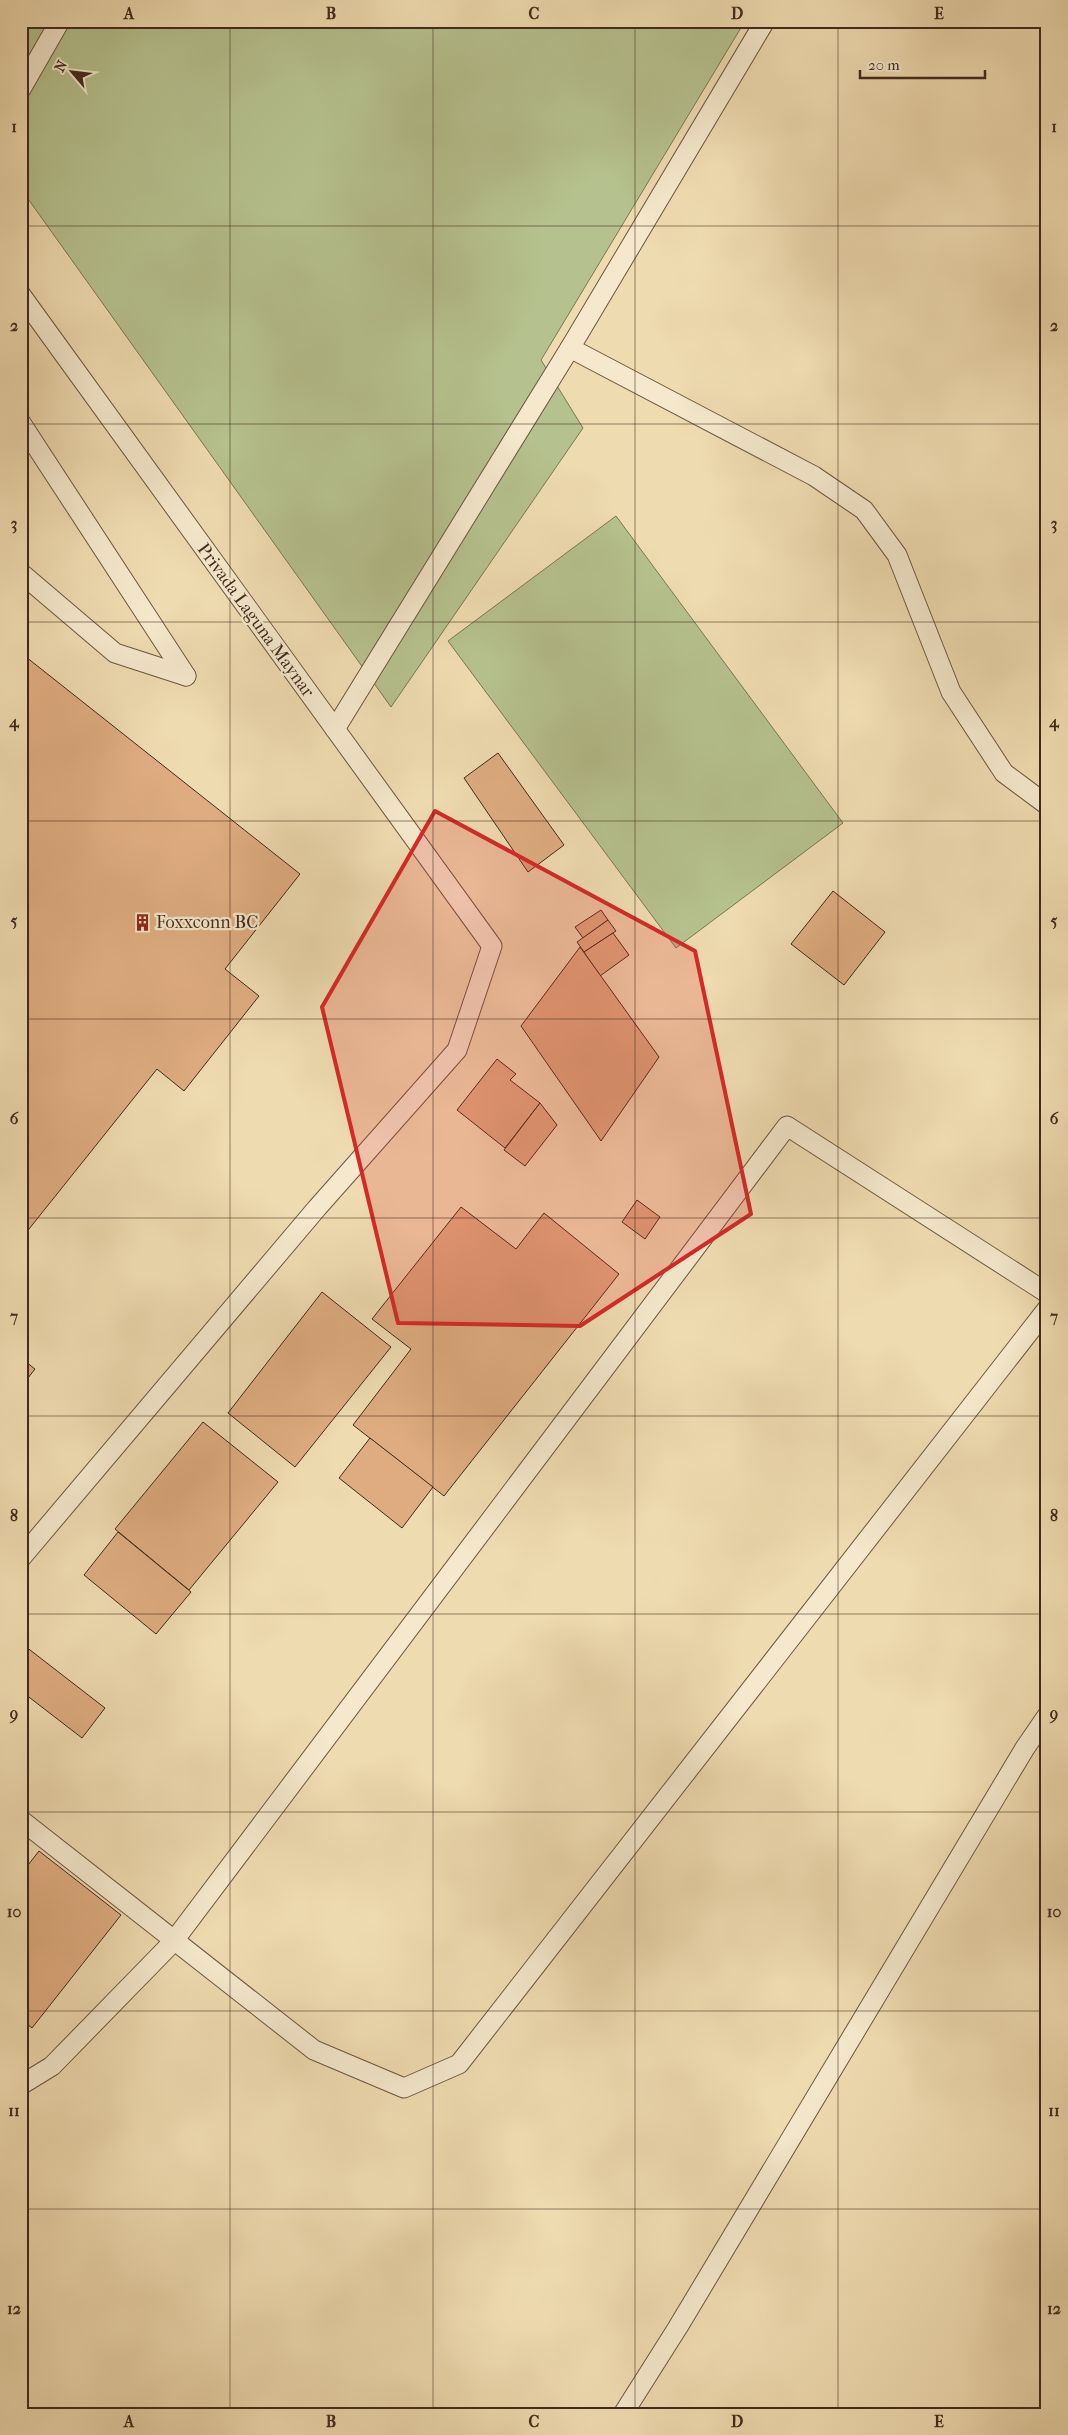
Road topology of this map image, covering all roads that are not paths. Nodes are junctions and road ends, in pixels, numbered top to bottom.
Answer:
1 (60, 21) edge
2 (765, 21) edge
3 (21, 89) edge
4 (21, 295) edge
5 (570, 348) junction
6 (21, 422) edge
7 (21, 573) edge
8 (335, 729) junction
9 (1047, 805) edge
10 (1047, 1293) edge
11 (1047, 1309) edge
12 (21, 1558) edge
13 (1047, 1716) edge
14 (21, 1820) edge
15 (173, 1942) junction
16 (21, 2085) edge
17 (623, 2414) edge

1 - 3 lane
2 - 5 lane
4 - 8 lane, Privada Laguna Maynar
5 - 8 lane
5 - 9 lane
6 - 7 lane
8 - 12 lane, Privada Laguna Maynar
10 - 15 lane
11 - 15 lane
13 - 17 lane
14 - 15 lane
15 - 16 lane

